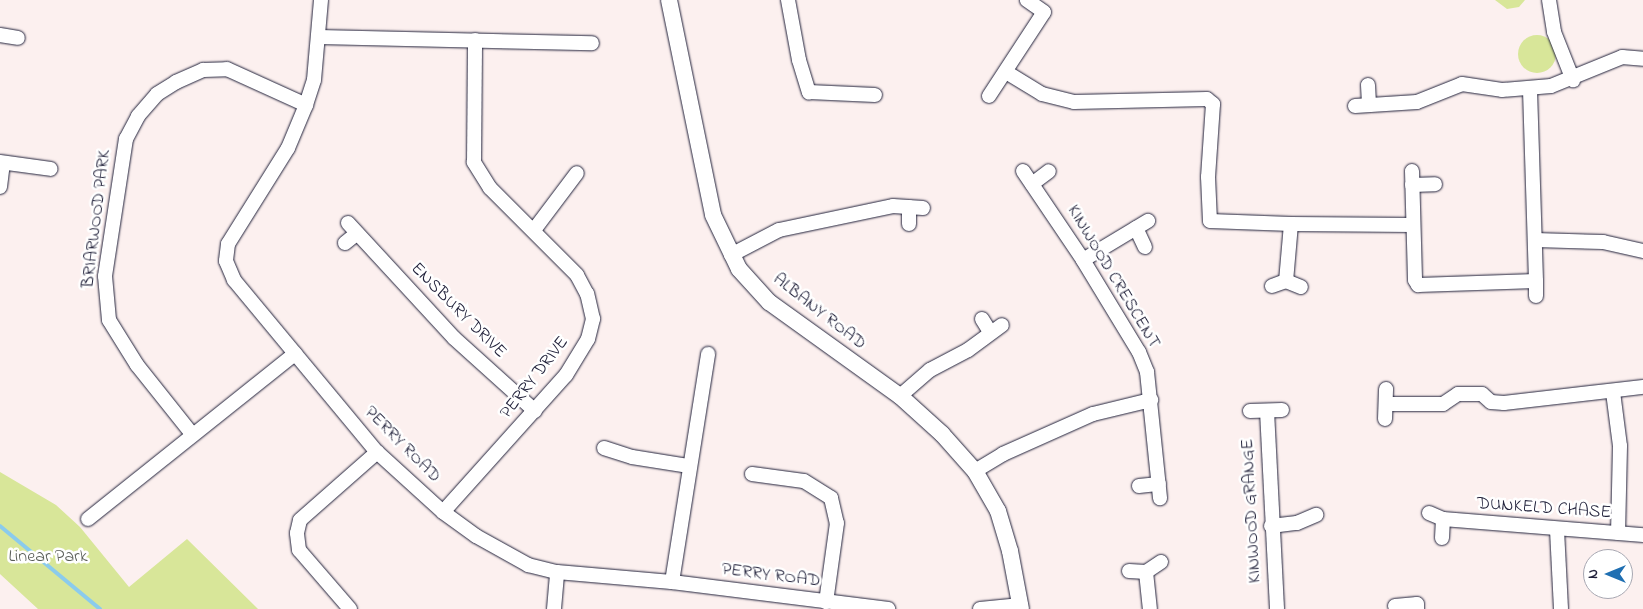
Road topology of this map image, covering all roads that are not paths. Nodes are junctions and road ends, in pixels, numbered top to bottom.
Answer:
1 (321, 0) edge
2 (670, 0) edge
3 (788, 0) edge
4 (1027, 0) edge
5 (1549, 0) edge
6 (0, 35) edge
7 (319, 37) junction
8 (18, 38) dead end
9 (475, 40) junction
10 (592, 43) dead end
11 (1643, 59) edge
12 (1006, 72) junction
13 (1573, 80) junction
14 (1368, 85) dead end
15 (1530, 89) junction
16 (875, 95) dead end
17 (989, 96) dead end
18 (306, 105) junction
19 (2, 163) edge
20 (52, 169) dead end
21 (1023, 171) dead end
22 (1050, 171) dead end
23 (577, 174) dead end
24 (1032, 184) junction
25 (1436, 184) dead end
26 (0, 187) edge
27 (909, 224) dead end
28 (1291, 224) junction
29 (1413, 225) junction
30 (534, 230) junction
31 (1535, 240) junction
32 (345, 243) dead end
33 (1146, 247) dead end
34 (1643, 252) edge
35 (731, 255) junction
36 (1083, 260) junction
37 (1286, 281) junction
38 (1536, 282) junction
39 (1272, 286) dead end
40 (1301, 287) dead end
41 (1536, 296) dead end
42 (982, 320) dead end
43 (295, 354) junction
44 (708, 354) dead end
45 (1643, 387) edge
46 (1386, 389) dead end
47 (1613, 392) junction
48 (900, 396) junction
49 (1151, 400) junction
50 (1386, 404) junction
51 (1282, 410) dead end
52 (1266, 411) junction
53 (535, 412) junction
54 (1250, 412) dead end
55 (1385, 419) dead end
56 (192, 434) junction
57 (604, 448) dead end
58 (377, 452) junction
59 (689, 466) junction
60 (975, 471) junction
61 (752, 474) dead end
62 (1139, 486) dead end
63 (443, 512) junction
64 (1429, 513) dead end
65 (1316, 515) dead end
66 (88, 519) dead end
67 (1443, 519) junction
68 (1271, 526) junction
69 (1557, 530) junction
70 (1618, 533) junction
71 (1643, 535) edge
72 (1442, 538) dead end
73 (1161, 562) dead end
74 (1129, 571) dead end
75 (557, 572) junction
76 (1146, 572) junction
77 (672, 582) junction
78 (826, 602) junction
79 (1395, 606) dead end
80 (1021, 607) edge
81 (350, 609) edge
82 (554, 609) edge
83 (888, 609) edge
84 (980, 609) edge
85 (1150, 609) edge
86 (1277, 609) edge
87 (1417, 609) edge
88 (1561, 609) edge

1 - 7 street, PERRY ROAD
2 - 35 street, ALBANY ROAD
3 - 16 street
4 - 12 street
5 - 13 street
6 - 8 street
7 - 9 street
7 - 18 street, PERRY ROAD
9 - 10 street
9 - 30 street, PERRY DRIVE
11 - 13 street
12 - 17 street
12 - 28 street
13 - 15 street
14 - 15 street
15 - 31 street
18 - 43 street, PERRY ROAD
18 - 56 street, BRIARWOOD PARK
19 - 20 street
19 - 26 street
21 - 24 street, KINWOOD CRESCENT
22 - 24 street
23 - 30 street
24 - 36 street, KINWOOD CRESCENT
25 - 29 street
27 - 35 street
28 - 29 street
28 - 37 street
29 - 38 street
30 - 53 street, PERRY DRIVE
31 - 34 street
31 - 38 street
32 - 53 street, ENSBURY DRIVE
33 - 36 street
35 - 48 street, ALBANY ROAD
36 - 49 street, KINWOOD CRESCENT
37 - 39 street
37 - 40 street
38 - 41 street
42 - 48 street
43 - 56 street
43 - 58 street, PERRY ROAD
44 - 59 street
45 - 47 street
46 - 50 street
47 - 50 street
47 - 70 street
48 - 60 street, ALBANY ROAD
49 - 60 street
49 - 62 street, KINWOOD CRESCENT
50 - 55 street
51 - 52 street
52 - 54 street
52 - 68 street, KINWOOD GRANGE
53 - 63 street, PERRY DRIVE
56 - 66 street
57 - 59 street
58 - 63 street, PERRY ROAD
58 - 81 street
59 - 77 street
60 - 80 street, ALBANY ROAD
61 - 78 street
63 - 75 street, PERRY ROAD
64 - 67 street, DUNKELD CHASE
65 - 68 street
67 - 69 street, DUNKELD CHASE
67 - 72 street
68 - 86 street, KINWOOD GRANGE
69 - 70 street, DUNKELD CHASE
69 - 88 street
70 - 71 street, DUNKELD CHASE
73 - 76 street
74 - 76 street
75 - 77 street, PERRY ROAD
75 - 82 street
76 - 85 street
77 - 78 street, PERRY ROAD
78 - 83 street, PERRY ROAD
79 - 87 street
80 - 84 street

